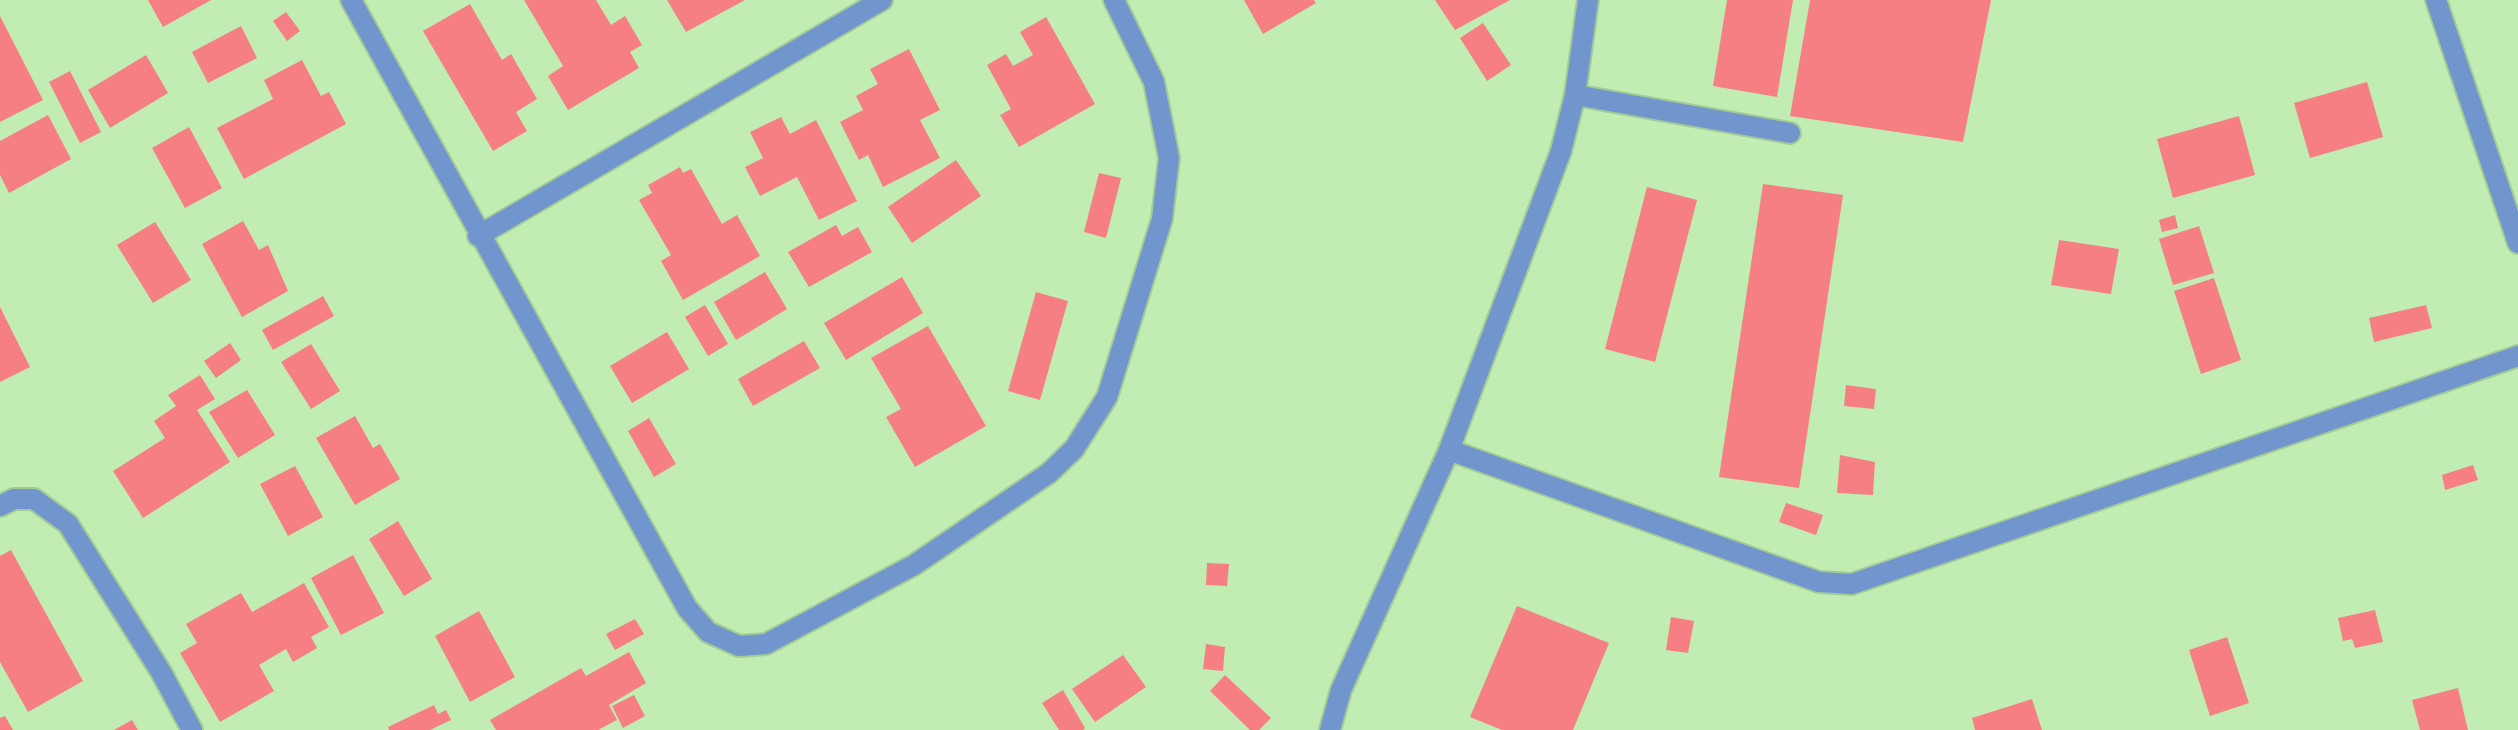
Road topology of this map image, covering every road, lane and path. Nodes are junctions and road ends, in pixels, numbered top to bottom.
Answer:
1 (351, 0) edge
2 (882, 0) edge
3 (1114, 0) edge
4 (1588, 0) edge
5 (2436, 0) edge
6 (1575, 95) junction
7 (1790, 133) dead end
8 (478, 236) junction
9 (2518, 243) edge
10 (2518, 356) edge
11 (1449, 450) junction
12 (0, 506) edge
13 (192, 730) edge
14 (1330, 730) edge

1 - 8 street
2 - 8 street
3 - 8 street
4 - 6 street
5 - 9 street
6 - 7 street
6 - 11 street
10 - 11 street
11 - 14 street
12 - 13 street

